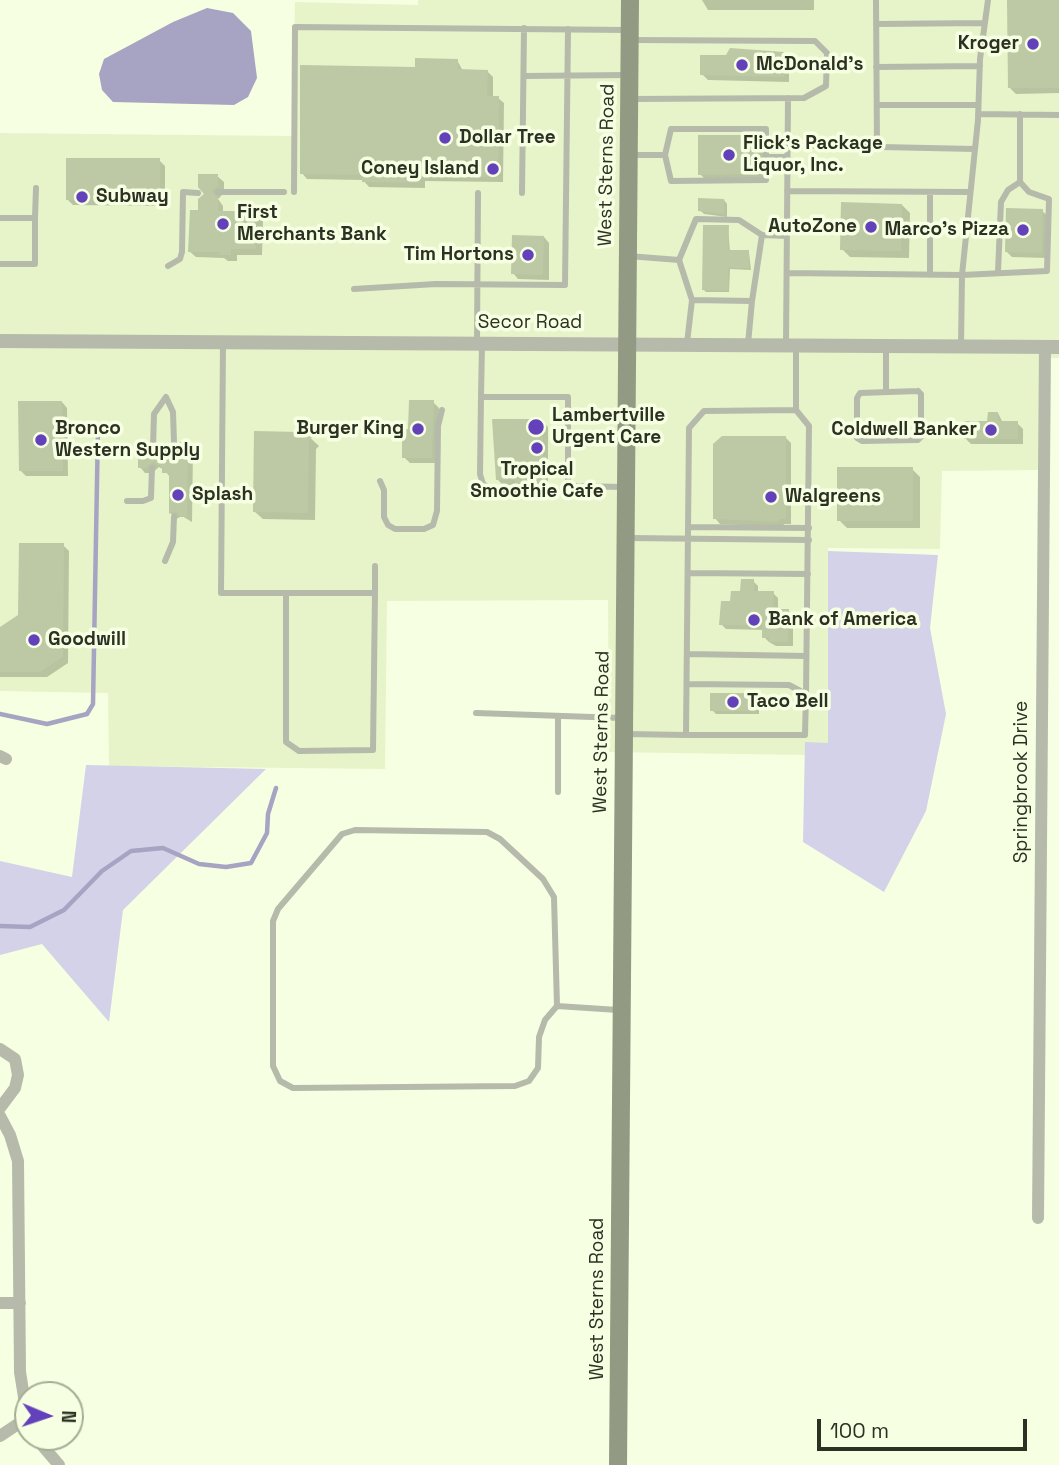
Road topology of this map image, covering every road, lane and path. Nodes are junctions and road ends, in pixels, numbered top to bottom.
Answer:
1 (630, 0) edge
2 (876, 0) edge
3 (988, 0) edge
4 (985, 23) junction
5 (876, 24) junction
6 (524, 28) junction
7 (568, 29) junction
8 (629, 35) junction
9 (876, 66) junction
10 (979, 66) junction
11 (567, 75) junction
12 (629, 75) junction
13 (524, 76) junction
14 (788, 98) junction
15 (628, 99) junction
16 (978, 105) junction
17 (877, 106) junction
18 (978, 114) junction
19 (1020, 114) junction
20 (1059, 115) edge
21 (787, 145) junction
22 (877, 147) junction
23 (975, 149) junction
24 (627, 155) junction
25 (665, 155) junction
26 (766, 157) junction
27 (787, 157) junction
28 (1020, 182) junction
29 (36, 188) dead end
30 (787, 191) junction
31 (218, 192) dead end
32 (284, 192) dead end
33 (294, 192) dead end
34 (478, 192) dead end
35 (930, 192) junction
36 (970, 192) junction
37 (198, 193) dead end
38 (522, 193) dead end
39 (0, 218) edge
40 (35, 218) junction
41 (762, 235) junction
42 (787, 236) junction
43 (626, 256) junction
44 (679, 260) junction
45 (0, 264) edge
46 (168, 266) dead end
47 (998, 272) junction
48 (786, 273) junction
49 (930, 275) junction
50 (962, 275) junction
51 (477, 285) junction
52 (354, 289) dead end
53 (692, 300) junction
54 (752, 301) junction
55 (0, 341) edge
56 (223, 341) junction
57 (479, 342) junction
58 (626, 342) junction
59 (687, 343) junction
60 (748, 344) junction
61 (791, 344) junction
62 (886, 345) junction
63 (961, 346) junction
64 (1052, 347) edge
65 (886, 392) junction
66 (481, 397) junction
67 (442, 410) dead end
68 (796, 410) junction
69 (174, 442) dead end
70 (153, 448) dead end
71 (152, 468) dead end
72 (380, 481) dead end
73 (568, 486) junction
74 (625, 486) junction
75 (127, 501) dead end
76 (174, 517) dead end
77 (689, 527) junction
78 (808, 528) junction
79 (625, 538) junction
80 (688, 539) junction
81 (808, 540) junction
82 (165, 561) dead end
83 (375, 566) dead end
84 (688, 573) junction
85 (808, 574) junction
86 (286, 593) junction
87 (375, 593) junction
88 (688, 654) junction
89 (806, 656) junction
90 (687, 684) junction
91 (806, 695) junction
92 (476, 713) dead end
93 (558, 716) junction
94 (623, 726) junction
95 (686, 735) junction
96 (558, 792) dead end
97 (557, 1006) junction
98 (620, 1010) junction
99 (0, 1049) edge
100 (0, 1108) edge
101 (0, 1116) edge
102 (1038, 1218) dead end
103 (0, 1303) edge
104 (20, 1303) junction
105 (21, 1381) edge
106 (618, 1465) edge

1 - 8 main road, West Sterns Road
2 - 5 lane
3 - 4 lane
4 - 5 lane
4 - 10 lane
5 - 9 lane
6 - 7 lane
6 - 13 lane
6 - 33 lane
7 - 8 lane
7 - 11 lane
8 - 12 main road, West Sterns Road
8 - 14 lane
9 - 10 lane
9 - 17 lane
10 - 16 lane
11 - 12 lane
11 - 13 lane
11 - 51 lane
12 - 15 main road, West Sterns Road
13 - 38 lane
14 - 15 lane
14 - 21 lane
15 - 24 main road, West Sterns Road
16 - 17 lane
16 - 18 lane
17 - 22 lane
18 - 19 lane
18 - 23 lane
19 - 20 lane
19 - 28 lane
21 - 22 lane
21 - 27 lane
22 - 23 lane
23 - 36 lane
24 - 25 lane
24 - 43 main road, West Sterns Road
25 - 26 lane
25 - 26 lane
26 - 27 lane
27 - 30 lane
28 - 47 lane
28 - 47 lane
29 - 40 lane
30 - 35 lane
30 - 42 lane
31 - 32 lane
34 - 51 lane
35 - 36 lane
35 - 49 lane
36 - 50 lane
37 - 46 lane
39 - 40 lane
40 - 45 lane
41 - 42 lane
41 - 44 lane
41 - 54 lane
42 - 48 lane
43 - 44 lane
43 - 58 main road, West Sterns Road
44 - 53 lane
47 - 50 lane
48 - 49 lane
48 - 61 lane
49 - 50 lane
50 - 63 lane
51 - 52 lane
51 - 57 lane
53 - 54 lane
53 - 59 lane
54 - 60 lane
55 - 56 street, Secor Road
56 - 57 street, Secor Road
56 - 86 lane
57 - 58 street, Secor Road
57 - 66 lane
58 - 59 street, Secor Road
58 - 74 main road, West Sterns Road
59 - 60 street, Secor Road
60 - 61 street, Secor Road
61 - 62 street, Secor Road
61 - 68 lane
62 - 63 street, Secor Road
62 - 65 lane
63 - 64 street, Secor Road
64 - 102 street, Springbrook Drive
65 - 65 lane
66 - 73 lane
66 - 73 lane
67 - 72 lane
68 - 77 lane
68 - 78 lane
69 - 70 lane
71 - 75 lane
73 - 74 lane
74 - 79 main road, West Sterns Road
76 - 82 lane
77 - 78 lane
77 - 80 lane
78 - 81 lane
79 - 80 lane
79 - 94 main road, West Sterns Road
80 - 81 lane
80 - 84 lane
81 - 85 lane
83 - 87 lane
84 - 85 lane
84 - 88 lane
85 - 89 lane
86 - 87 lane
86 - 87 lane
88 - 89 lane
88 - 90 lane
89 - 91 lane
90 - 91 lane
90 - 95 lane
91 - 95 lane
92 - 93 lane
93 - 94 lane
93 - 96 lane
94 - 95 lane
94 - 98 main road, West Sterns Road
97 - 97 lane
97 - 98 lane
98 - 106 main road, West Sterns Road
99 - 100 street
101 - 104 street
103 - 104 street
104 - 105 street

